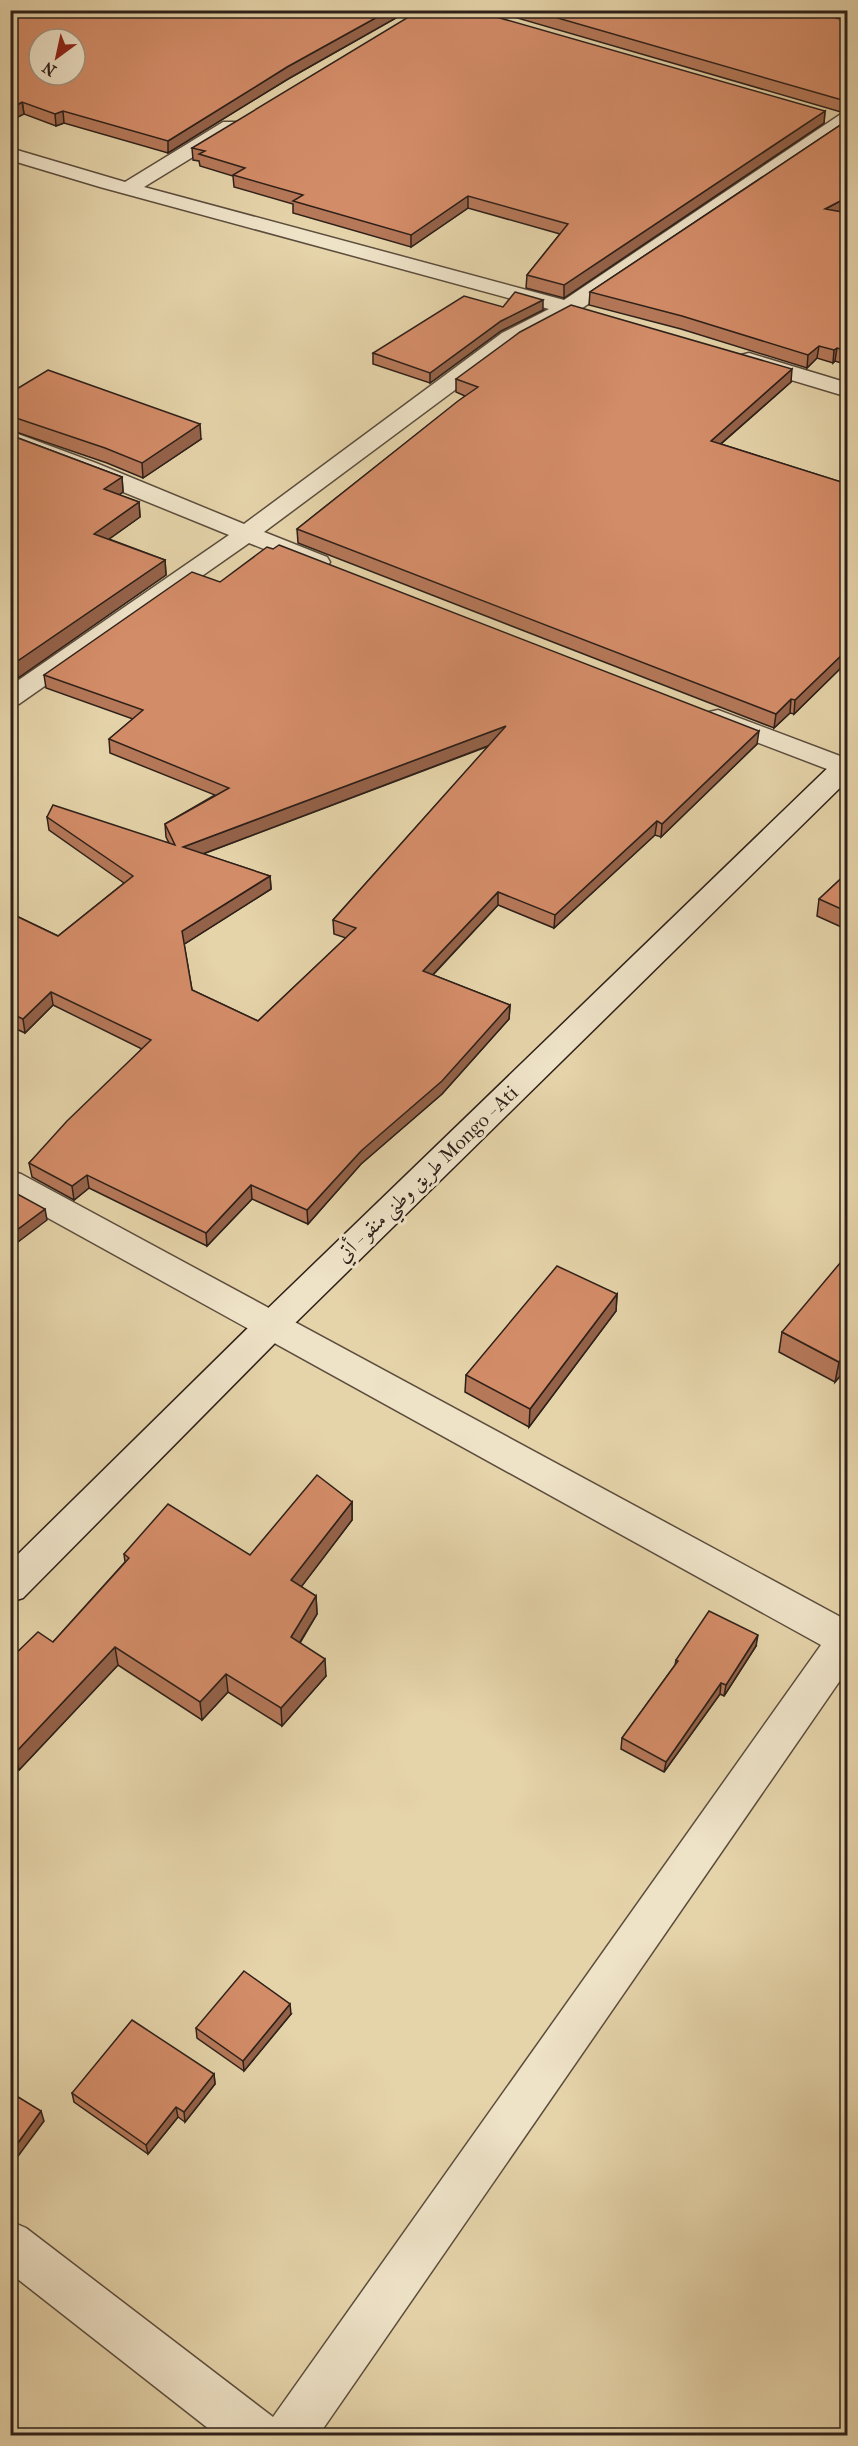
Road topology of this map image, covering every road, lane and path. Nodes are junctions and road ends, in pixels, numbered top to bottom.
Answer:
1 (821, 115) edge
2 (247, 116) edge
3 (846, 121) edge
4 (10, 154) edge
5 (128, 188) junction
6 (578, 310) junction
7 (727, 353) edge
8 (848, 390) edge
9 (10, 438) edge
10 (246, 534) junction
11 (334, 568) edge
12 (10, 698) edge
13 (700, 711) edge
14 (846, 767) edge
15 (10, 1182) edge
16 (272, 1325) junction
17 (10, 1587) edge
18 (847, 1640) edge
19 (10, 2244) edge
20 (258, 2436) edge
21 (289, 2436) edge

1 - 3 street
2 - 5 street
3 - 6 street
4 - 5 street
5 - 6 street
6 - 10 street
7 - 8 street
9 - 10 street
10 - 11 street
10 - 12 street
13 - 14 street
14 - 16 street, طريق وطني منقو - أتي Mongo - Ati
15 - 16 street
16 - 17 street, طريق وطني منقو - أتي Mongo - Ati
16 - 18 street
18 - 21 street
19 - 20 street

